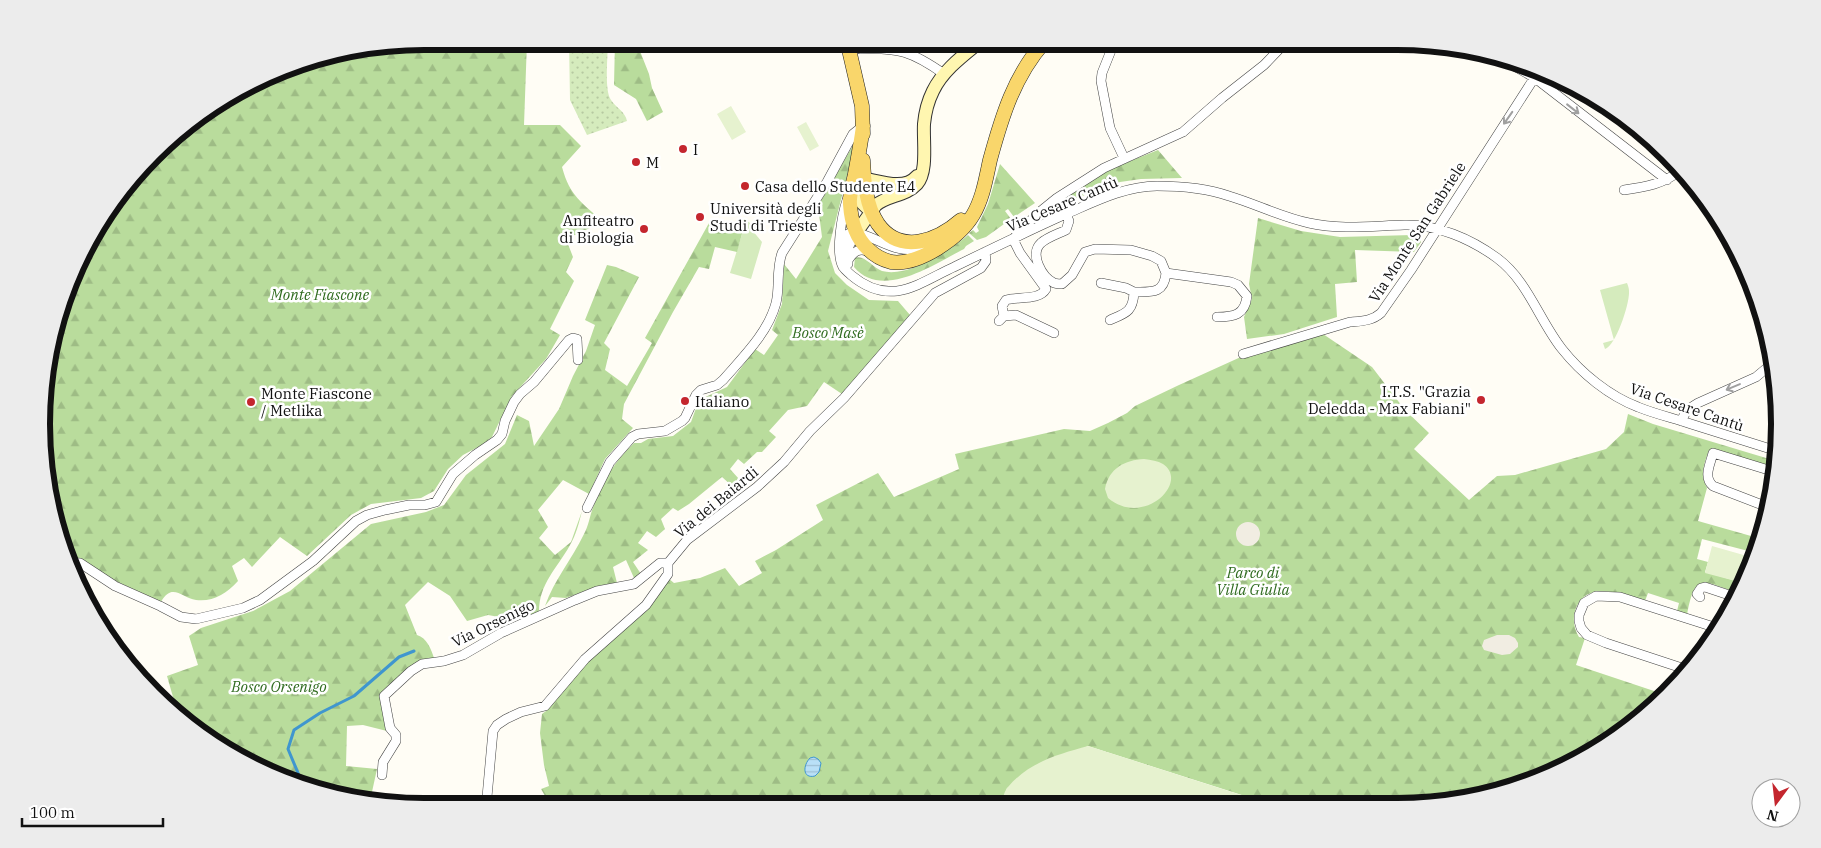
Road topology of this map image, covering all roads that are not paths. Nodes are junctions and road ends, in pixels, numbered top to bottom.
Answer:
1 (849, 50) edge
2 (892, 50) edge
3 (971, 50) edge
4 (1037, 50) edge
5 (1111, 50) edge
6 (1278, 50) edge
7 (944, 74) junction
8 (1527, 74) edge
9 (1535, 78) junction
10 (863, 126) junction
11 (1124, 158) junction
12 (989, 165) junction
13 (924, 168) junction
14 (1675, 174) edge
15 (859, 177) junction
16 (1667, 180) junction
17 (1624, 190) dead end
18 (872, 212) junction
19 (1066, 214) junction
20 (952, 228) junction
21 (1438, 229) junction
22 (856, 232) junction
23 (1013, 239) junction
24 (840, 246) junction
25 (985, 252) junction
26 (873, 253) junction
27 (847, 263) junction
28 (1166, 273) junction
29 (852, 276) junction
30 (1101, 283) dead end
31 (1134, 292) junction
32 (1217, 317) dead end
33 (1110, 320) dead end
34 (1054, 333) dead end
35 (1243, 354) dead end
36 (578, 360) dead end
37 (1767, 368) edge
38 (1681, 421) junction
39 (1770, 449) edge
40 (1768, 470) edge
41 (1762, 505) edge
42 (587, 508) dead end
43 (668, 562) junction
44 (77, 563) edge
45 (1729, 595) edge
46 (1700, 597) dead end
47 (1712, 626) edge
48 (1681, 668) edge
49 (382, 775) dead end
50 (486, 798) edge

1 - 10 main road
2 - 7 street
3 - 7 main road
4 - 12 main road
5 - 11 street
6 - 11 street
7 - 13 main road
8 - 9 street
9 -> 16 street
9 -> 21 street, Via Monte San Gabriele
10 - 15 main road
10 - 42 street
11 - 23 street
12 - 20 main road
12 - 26 main road
13 - 15 main road
13 - 18 main road
14 - 16 street
15 - 18 main road
15 - 22 main road
15 - 24 street
16 - 17 street
18 - 20 main road
18 - 22 main road
19 - 21 street, Via Cesare Cantù
19 - 23 street, Via Cesare Cantù
19 - 28 street
20 - 22 street
21 - 35 street, Via Monte San Gabriele
21 - 38 street, Via Cesare Cantù
22 - 24 street
22 - 26 main road
22 - 27 street
23 - 25 street, Via Cesare Cantù
23 - 34 street
24 - 29 street
25 - 29 street, Via Cesare Cantù
25 - 43 street, Via dei Baiardi
26 - 27 street
27 - 29 street
28 - 31 street
28 - 32 street
30 - 31 street
31 - 33 street
36 - 44 street
37 -> 38 street
38 - 39 street, Via Cesare Cantù
40 - 41 street
43 - 49 street, Via Orsenigo
43 - 50 street, Via dei Baiardi
45 - 46 street
47 - 48 street

